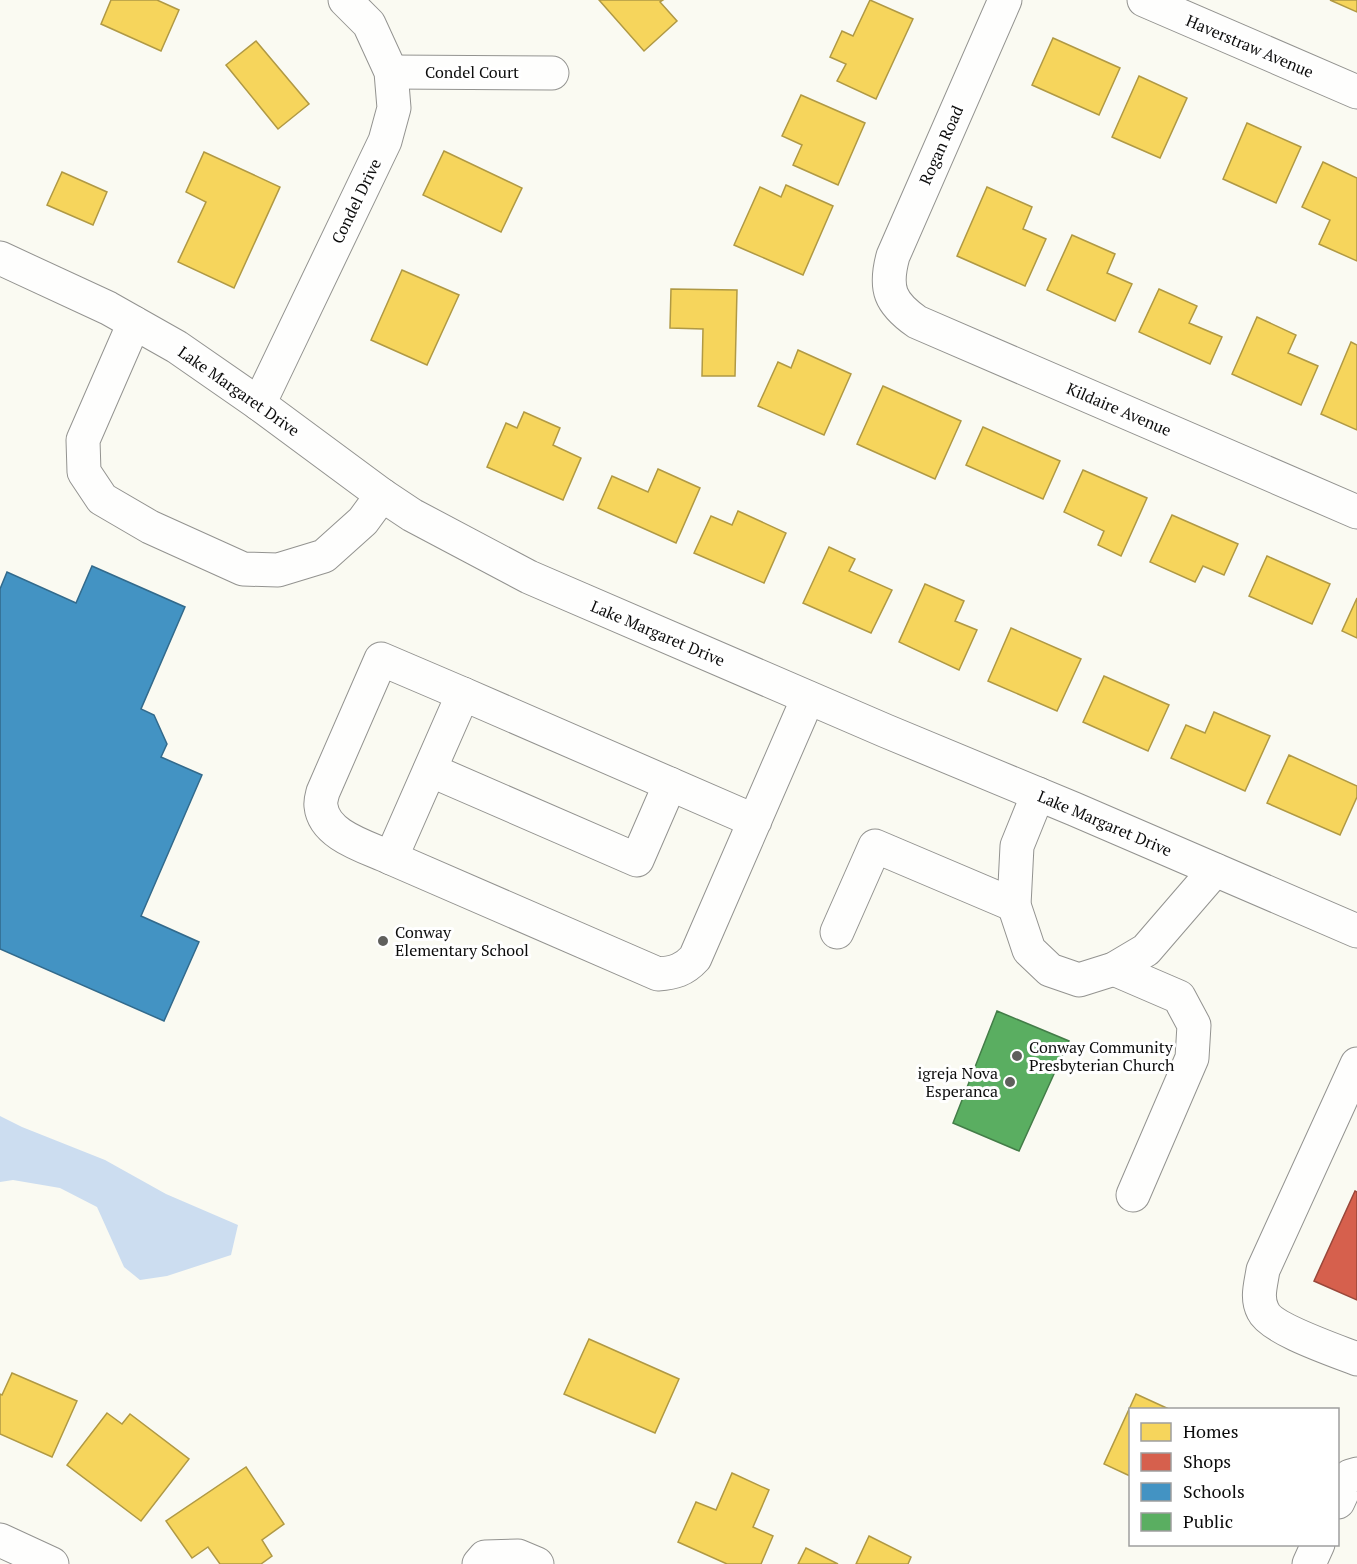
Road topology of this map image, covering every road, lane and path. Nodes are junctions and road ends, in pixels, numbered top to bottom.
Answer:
1 (345, 0) edge
2 (1005, 0) edge
3 (1144, 0) edge
4 (391, 72) junction
5 (552, 73) dead end
6 (1357, 92) edge
7 (0, 258) edge
8 (891, 293) joint
9 (134, 322) junction
10 (259, 404) junction
11 (382, 495) junction
12 (1357, 512) edge
13 (463, 694) junction
14 (808, 698) junction
15 (430, 770) junction
16 (670, 784) junction
17 (1038, 794) junction
18 (755, 821) junction
19 (392, 858) junction
20 (1215, 870) junction
21 (1014, 904) junction
22 (837, 932) dead end
23 (1357, 932) edge
24 (1114, 969) junction
25 (1357, 1064) edge
26 (1133, 1195) dead end
27 (1357, 1359) edge
28 (1357, 1474) edge
29 (1339, 1500) edge
30 (0, 1540) edge
31 (1318, 1546) edge
32 (52, 1564) edge
33 (479, 1564) edge
34 (537, 1564) edge
35 (1310, 1564) edge

1 - 4 street, Condel Drive
2 - 8 street, Rogan Road
3 - 6 street, Haverstraw Avenue
4 - 5 street, Condel Court
4 - 10 street, Condel Drive
7 - 9 street, Lake Margaret Drive
8 - 12 street, Kildaire Avenue
9 - 10 street, Lake Margaret Drive
9 - 11 street
10 - 11 street, Lake Margaret Drive
11 - 14 street, Lake Margaret Drive
13 - 15 street
13 - 16 street
13 - 19 street
14 - 17 street, Lake Margaret Drive
14 - 18 street
15 - 16 street
15 - 19 street
16 - 18 street
17 - 20 street, Lake Margaret Drive
17 - 21 street
18 - 19 street
20 - 23 street, Lake Margaret Drive
20 - 24 street
21 - 22 street
21 - 24 street
24 - 26 street
25 - 27 street
28 - 29 street
30 - 32 street
31 - 35 street
33 - 34 street

